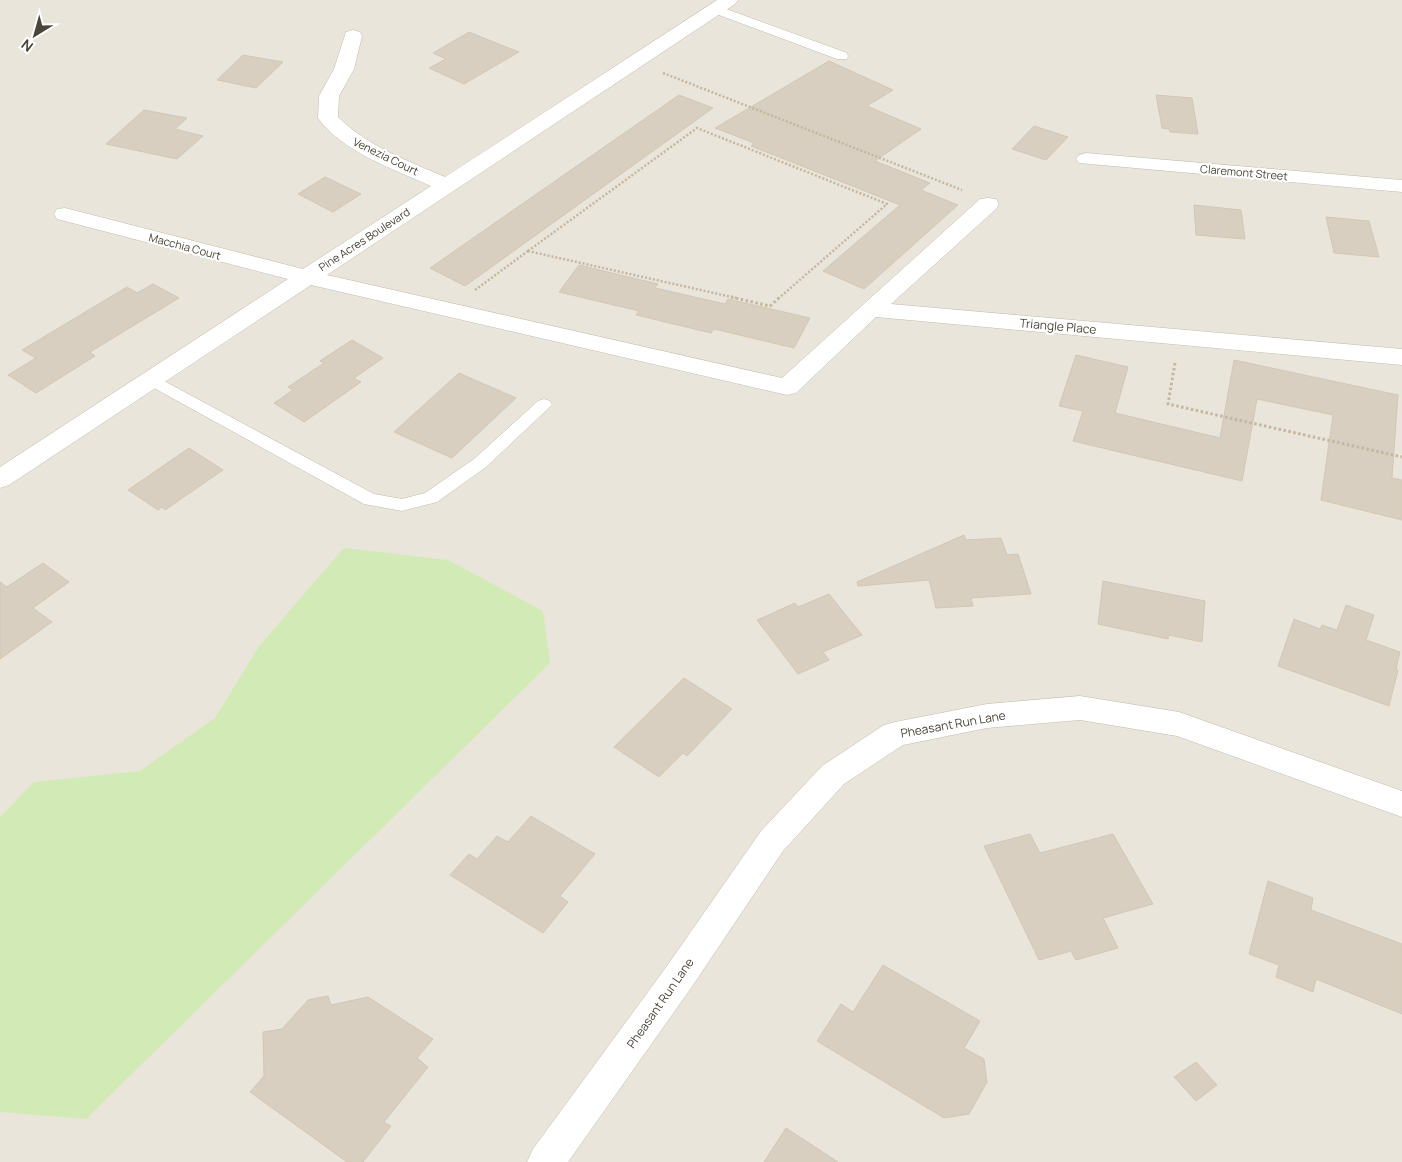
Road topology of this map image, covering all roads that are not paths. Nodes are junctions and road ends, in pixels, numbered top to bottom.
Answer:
1 (722, 5) edge
2 (353, 36) dead end
3 (842, 56) dead end
4 (1086, 159) dead end
5 (446, 185) junction
6 (1402, 186) edge
7 (988, 204) dead end
8 (65, 214) dead end
9 (306, 277) junction
10 (871, 309) junction
11 (1402, 357) edge
12 (151, 379) junction
13 (544, 405) dead end
14 (0, 479) edge
15 (1402, 804) edge
16 (546, 1162) edge

1 - 3 lane
1 - 5 street, Pine Acres Boulevard
2 - 5 street, Venezia Court
4 - 6 street, Claremont Street
5 - 9 street, Pine Acres Boulevard
7 - 10 street
8 - 9 street, Macchia Court
9 - 10 street, Macchia Court
9 - 12 street, Pine Acres Boulevard
10 - 11 street, Triangle Place
12 - 13 lane
12 - 14 street, Pine Acres Boulevard
15 - 16 street, Pheasant Run Lane

